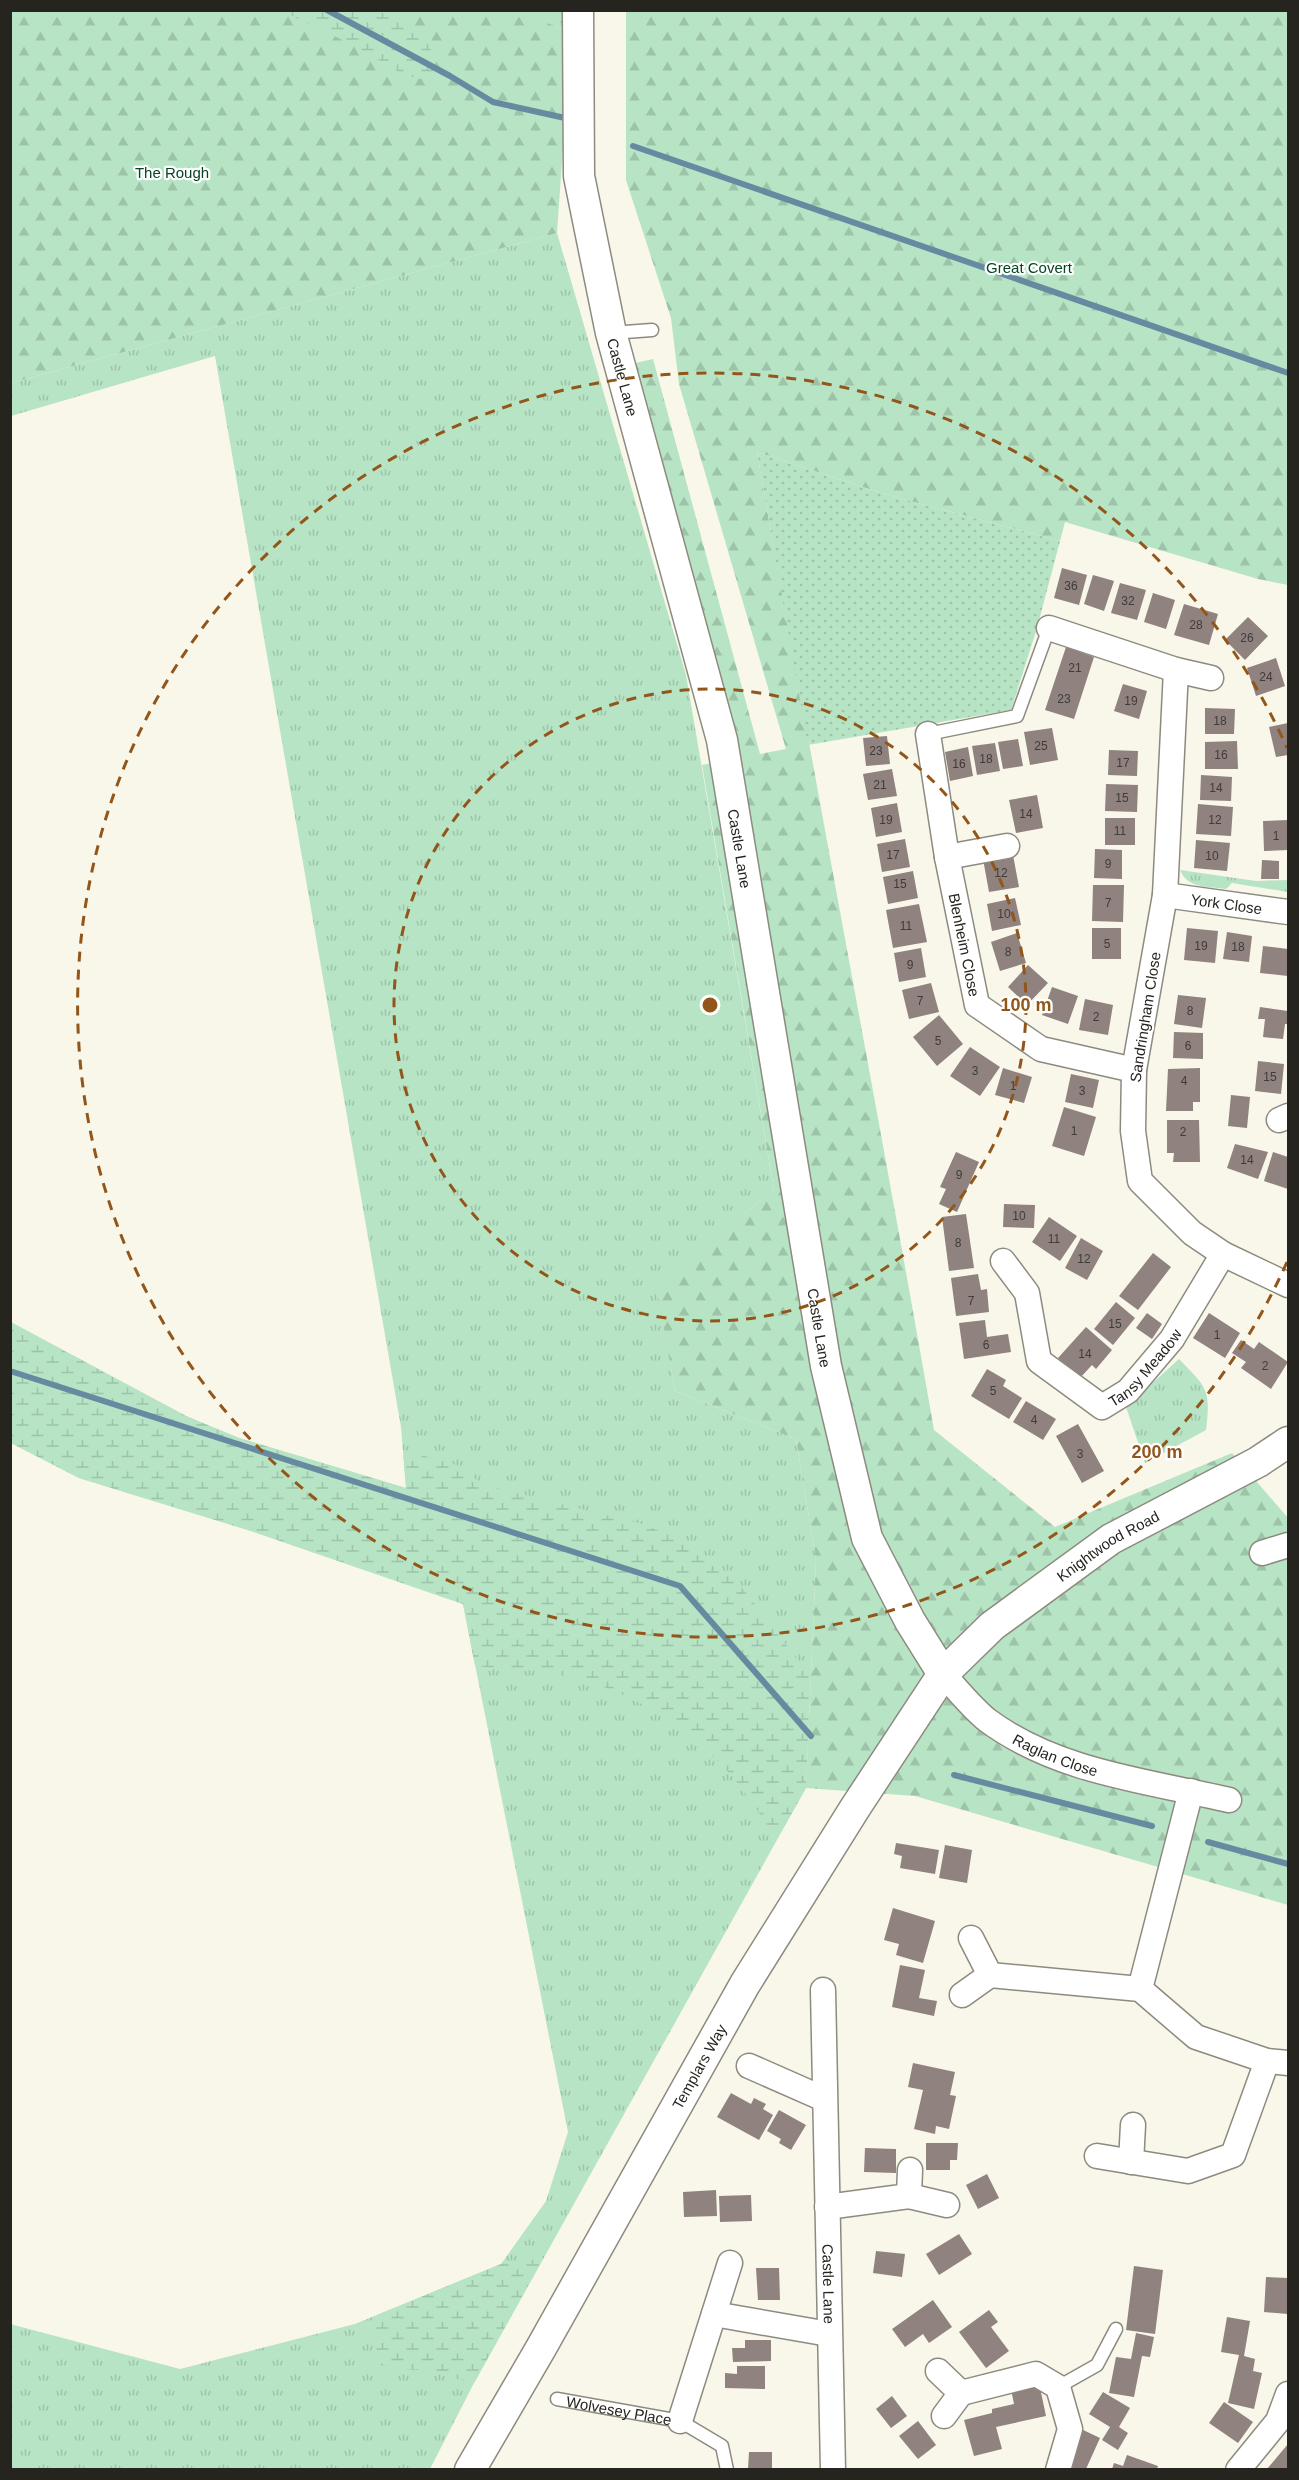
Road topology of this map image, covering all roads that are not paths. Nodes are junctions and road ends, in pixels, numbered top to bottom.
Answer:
1 (579, 10) edge
2 (652, 330) dead end
3 (611, 333) junction
4 (1049, 628) joint
5 (1176, 670) junction
6 (1211, 678) dead end
7 (928, 734) joint
8 (1007, 846) dead end
9 (947, 857) junction
10 (1165, 895) junction
11 (1288, 912) edge
12 (1134, 1071) junction
13 (1223, 1254) junction
14 (1003, 1261) dead end
15 (1288, 1286) edge
16 (1288, 1442) edge
17 (1288, 1545) edge
18 (1262, 1553) dead end
19 (943, 1674) junction
20 (1191, 1791) junction
21 (1229, 1800) dead end
22 (971, 1938) dead end
23 (990, 1975) junction
24 (1140, 1989) junction
25 (823, 1990) dead end
26 (962, 1995) dead end
27 (1278, 2062) edge
28 (748, 2066) dead end
29 (824, 2098) junction
30 (1133, 2125) dead end
31 (1097, 2156) dead end
32 (1131, 2162) junction
33 (910, 2170) dead end
34 (909, 2196) junction
35 (947, 2205) dead end
36 (826, 2206) junction
37 (730, 2263) dead end
38 (714, 2314) junction
39 (1116, 2329) dead end
40 (830, 2334) junction
41 (938, 2371) dead end
42 (1058, 2387) junction
43 (960, 2393) junction
44 (1288, 2394) edge
45 (557, 2399) dead end
46 (944, 2416) dead end
47 (680, 2421) junction
48 (470, 2469) edge
49 (727, 2469) edge
50 (833, 2469) edge
51 (1058, 2469) edge
52 (1238, 2469) edge

1 - 3 street, Castle Lane
2 - 3 lane
3 - 19 street, Castle Lane
4 - 5 street
4 - 7 lane
5 - 6 street
5 - 10 street, Sandringham Close
7 - 9 street, Blenheim Close
8 - 9 street
9 - 12 street, Blenheim Close
10 - 11 street, York Close
10 - 12 street, Sandringham Close
12 - 13 street, Sandringham Close
13 - 14 street, Tansy Meadow
13 - 15 street, Sandringham Close
16 - 19 street, Knightwood Road
17 - 18 street
19 - 20 street, Raglan Close
19 - 48 street, Templars Way
20 - 21 street, Raglan Close
20 - 24 street
22 - 23 street
23 - 24 street
23 - 26 street
24 - 27 street
25 - 29 street, Castle Lane
27 - 32 street
28 - 29 street
29 - 36 street, Castle Lane
30 - 32 street
31 - 32 street
33 - 34 street
34 - 35 street
34 - 36 street
36 - 40 street, Castle Lane
37 - 38 street, Wolvesey Place
38 - 40 street
38 - 47 street, Wolvesey Place
39 - 42 lane
40 - 50 street, Castle Lane
41 - 43 street
42 - 43 street
42 - 51 street
43 - 46 street
44 - 52 street
45 - 47 lane, Wolvesey Place
47 - 49 lane, Wolvesey Place

